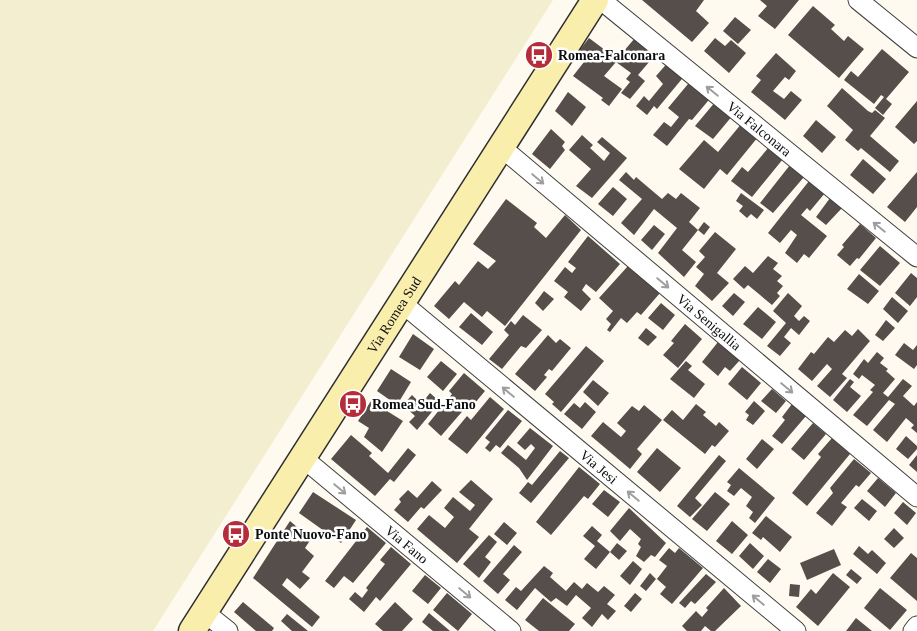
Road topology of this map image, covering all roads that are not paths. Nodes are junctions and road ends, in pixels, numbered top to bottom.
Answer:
1 (595, 0) edge
2 (601, 0) edge
3 (858, 0) edge
4 (917, 48) edge
5 (501, 147) junction
6 (917, 257) edge
7 (402, 303) junction
8 (303, 458) junction
9 (917, 497) edge
10 (198, 622) edge
11 (917, 626) edge
12 (228, 631) edge
13 (511, 631) edge
14 (796, 631) edge
15 (913, 631) edge

1 - 5 main road, Via Romea Sud
6 -> 2 street, Via Falconara
3 - 4 street
5 - 7 main road, Via Romea Sud
5 -> 9 street, Via Senigallia
7 - 8 main road, Via Romea Sud
14 -> 7 street, Via Jesi
8 - 10 main road, Via Romea Sud
8 -> 13 street, Via Fano
10 - 12 street
11 - 15 street

